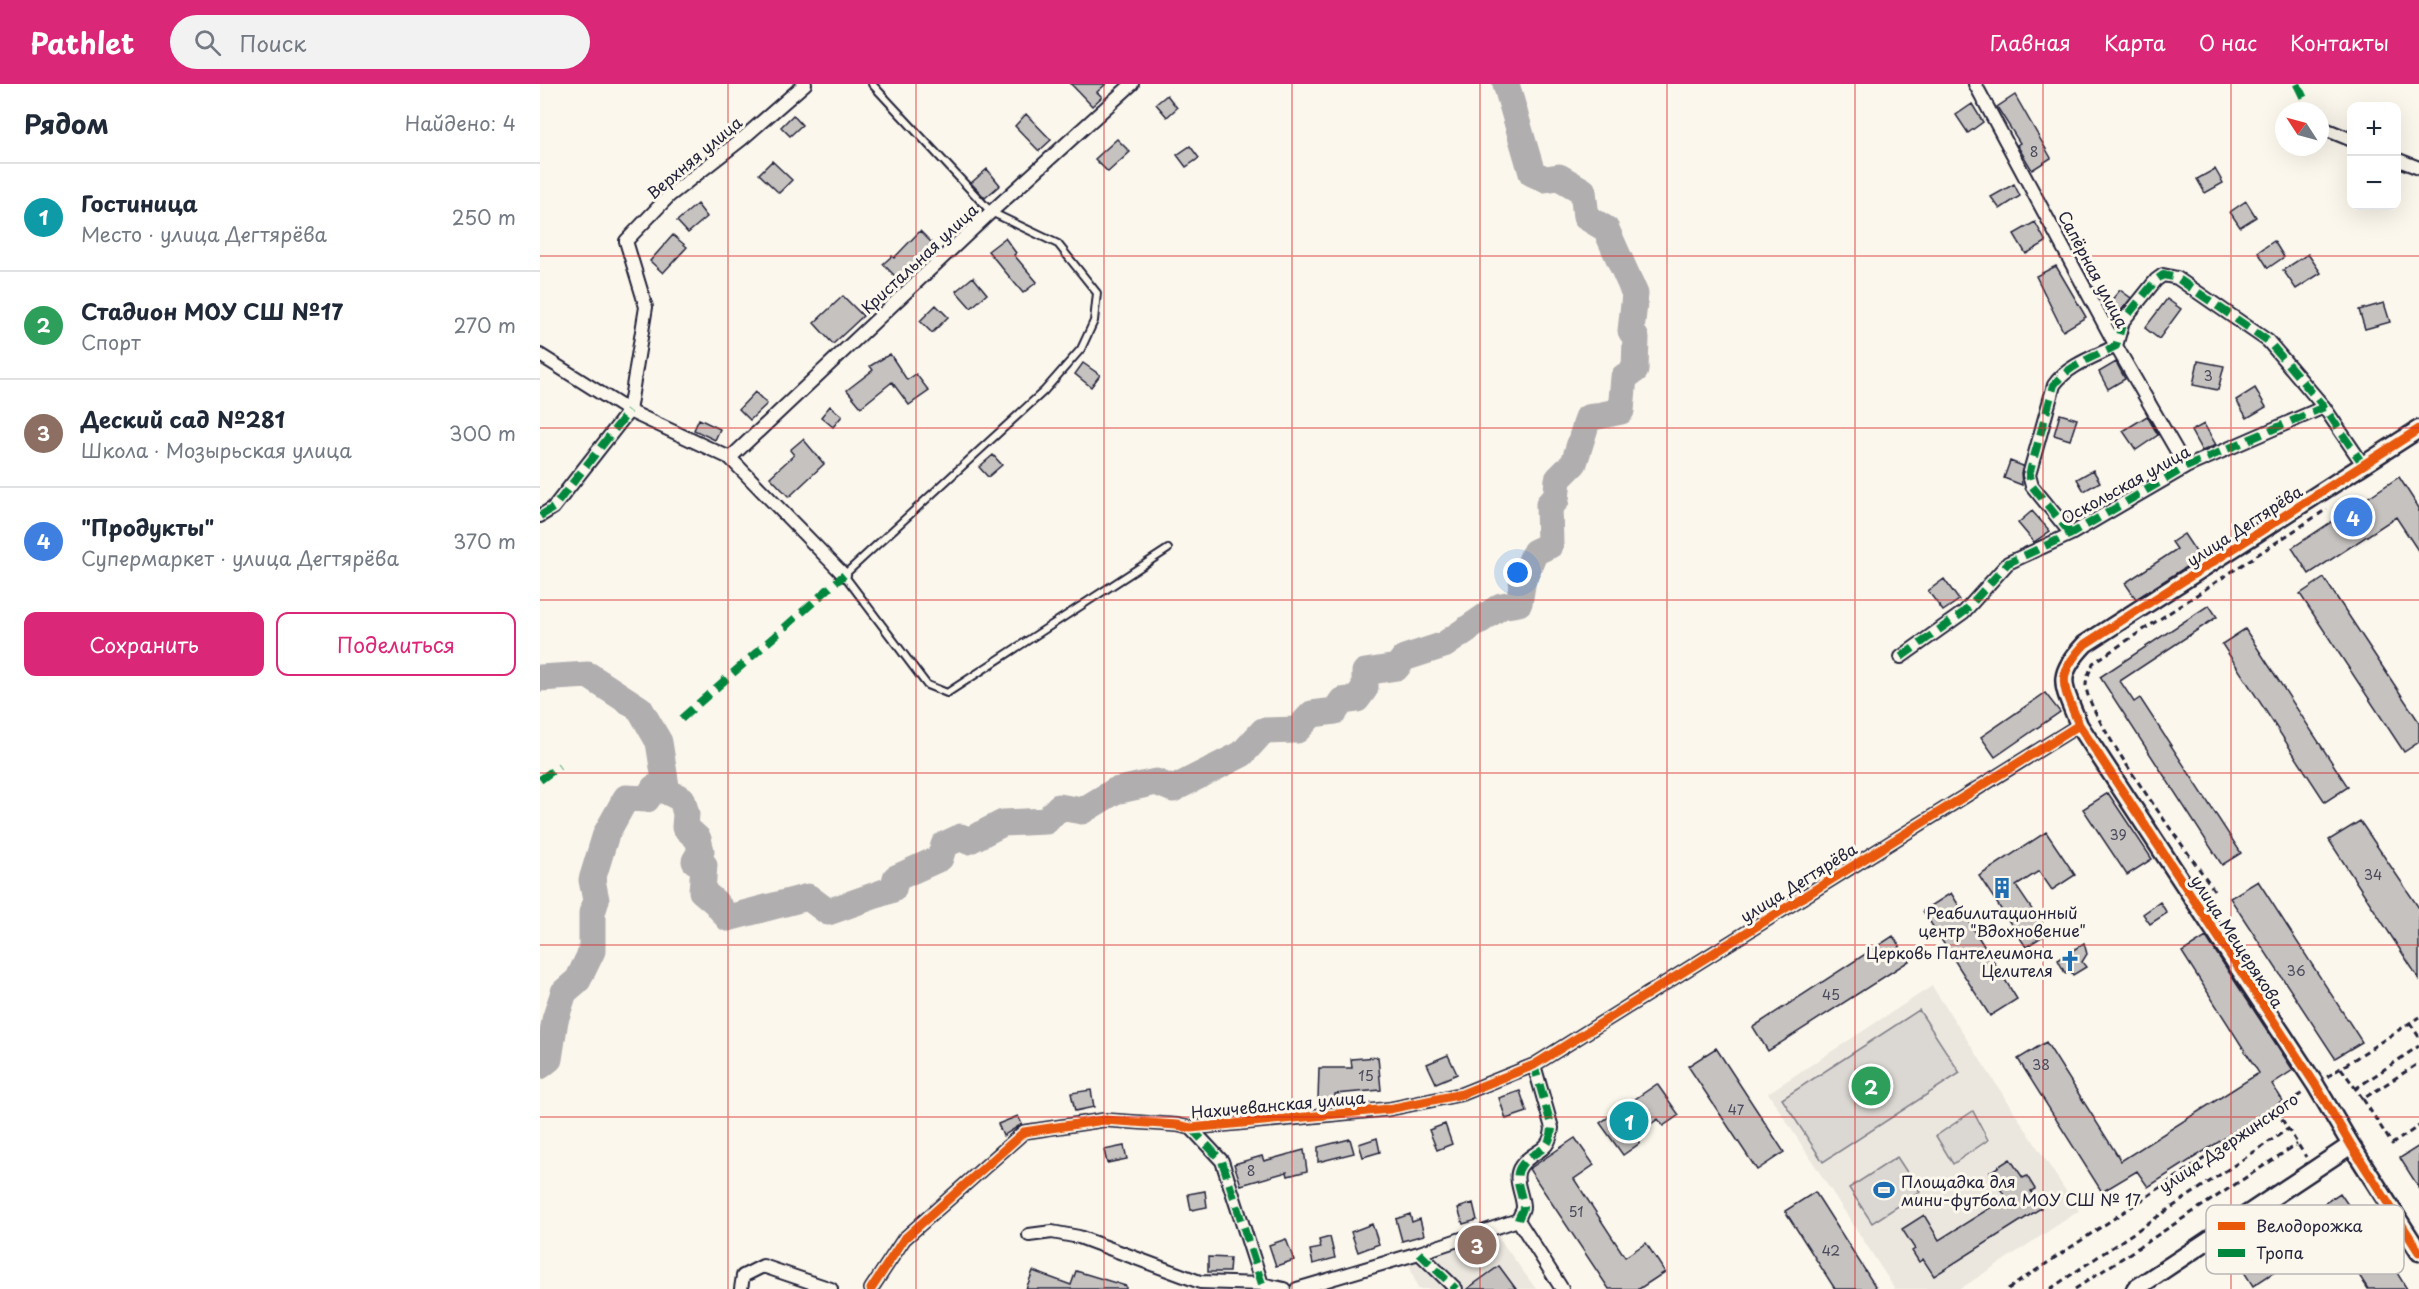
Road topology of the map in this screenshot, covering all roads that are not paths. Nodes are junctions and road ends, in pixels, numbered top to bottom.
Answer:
1 (805, 84) edge
2 (872, 84) edge
3 (1132, 84) edge
4 (1975, 84) edge
5 (2329, 131) edge
6 (2347, 138) edge
7 (2401, 161) edge
8 (2419, 168) edge
9 (991, 212) junction
10 (2116, 346) junction
11 (540, 355) edge
12 (2324, 407) junction
13 (628, 411) junction
14 (2419, 429) edge
15 (729, 458) junction
16 (2364, 466) junction
17 (2186, 467) junction
18 (540, 516) edge
19 (2071, 534) junction
20 (1168, 549) dead end
21 (844, 575) junction
22 (2085, 644) joint
23 (1901, 657) dead end
24 (2079, 725) junction
25 (1534, 1065) junction
26 (1191, 1128) junction
27 (2350, 1145) junction
28 (2261, 1205) edge
29 (2389, 1205) edge
30 (1518, 1220) junction
31 (2404, 1229) edge
32 (1029, 1235) dead end
33 (2206, 1242) edge
34 (2419, 1252) edge
35 (1419, 1253) junction
36 (1262, 1284) junction
37 (741, 1289) edge
38 (831, 1289) edge
39 (871, 1289) edge
40 (1284, 1289) edge
41 (1297, 1289) edge
42 (1456, 1289) edge
43 (1562, 1289) edge
44 (2135, 1289) edge

1 - 13 street, Верхняя улица
2 - 9 lane
3 - 9 street, Кристальная улица
4 - 10 street, Сапёрная улица
5 - 6 street
7 - 8 street
9 - 15 street, Кристальная улица
9 - 21 lane
10 - 12 street
10 - 17 street, Сапёрная улица
10 - 19 street
11 - 13 street
12 - 16 street
12 - 17 street, Оскольская улица
13 - 15 street
13 - 18 street, Верхняя улица
14 - 16 street, улица Дегтярёва
15 - 21 street
16 - 22 street, улица Дегтярёва
17 - 19 street, Оскольская улица
19 - 23 street, Оскольская улица
20 - 21 lane
22 - 24 street, улица Мещерякова
24 - 25 street, улица Дегтярёва
24 - 27 street, улица Мещерякова
25 - 26 street, Нахичеванская улица
25 - 30 street
26 - 36 street
26 - 39 street, Нахичеванская улица
27 - 28 street
27 - 29 street, улица Мещерякова
30 - 35 street
30 - 43 street
31 - 34 street, улица Мещерякова
32 - 36 street
33 - 44 street
35 - 41 street
35 - 42 street
36 - 40 street
37 - 38 street

